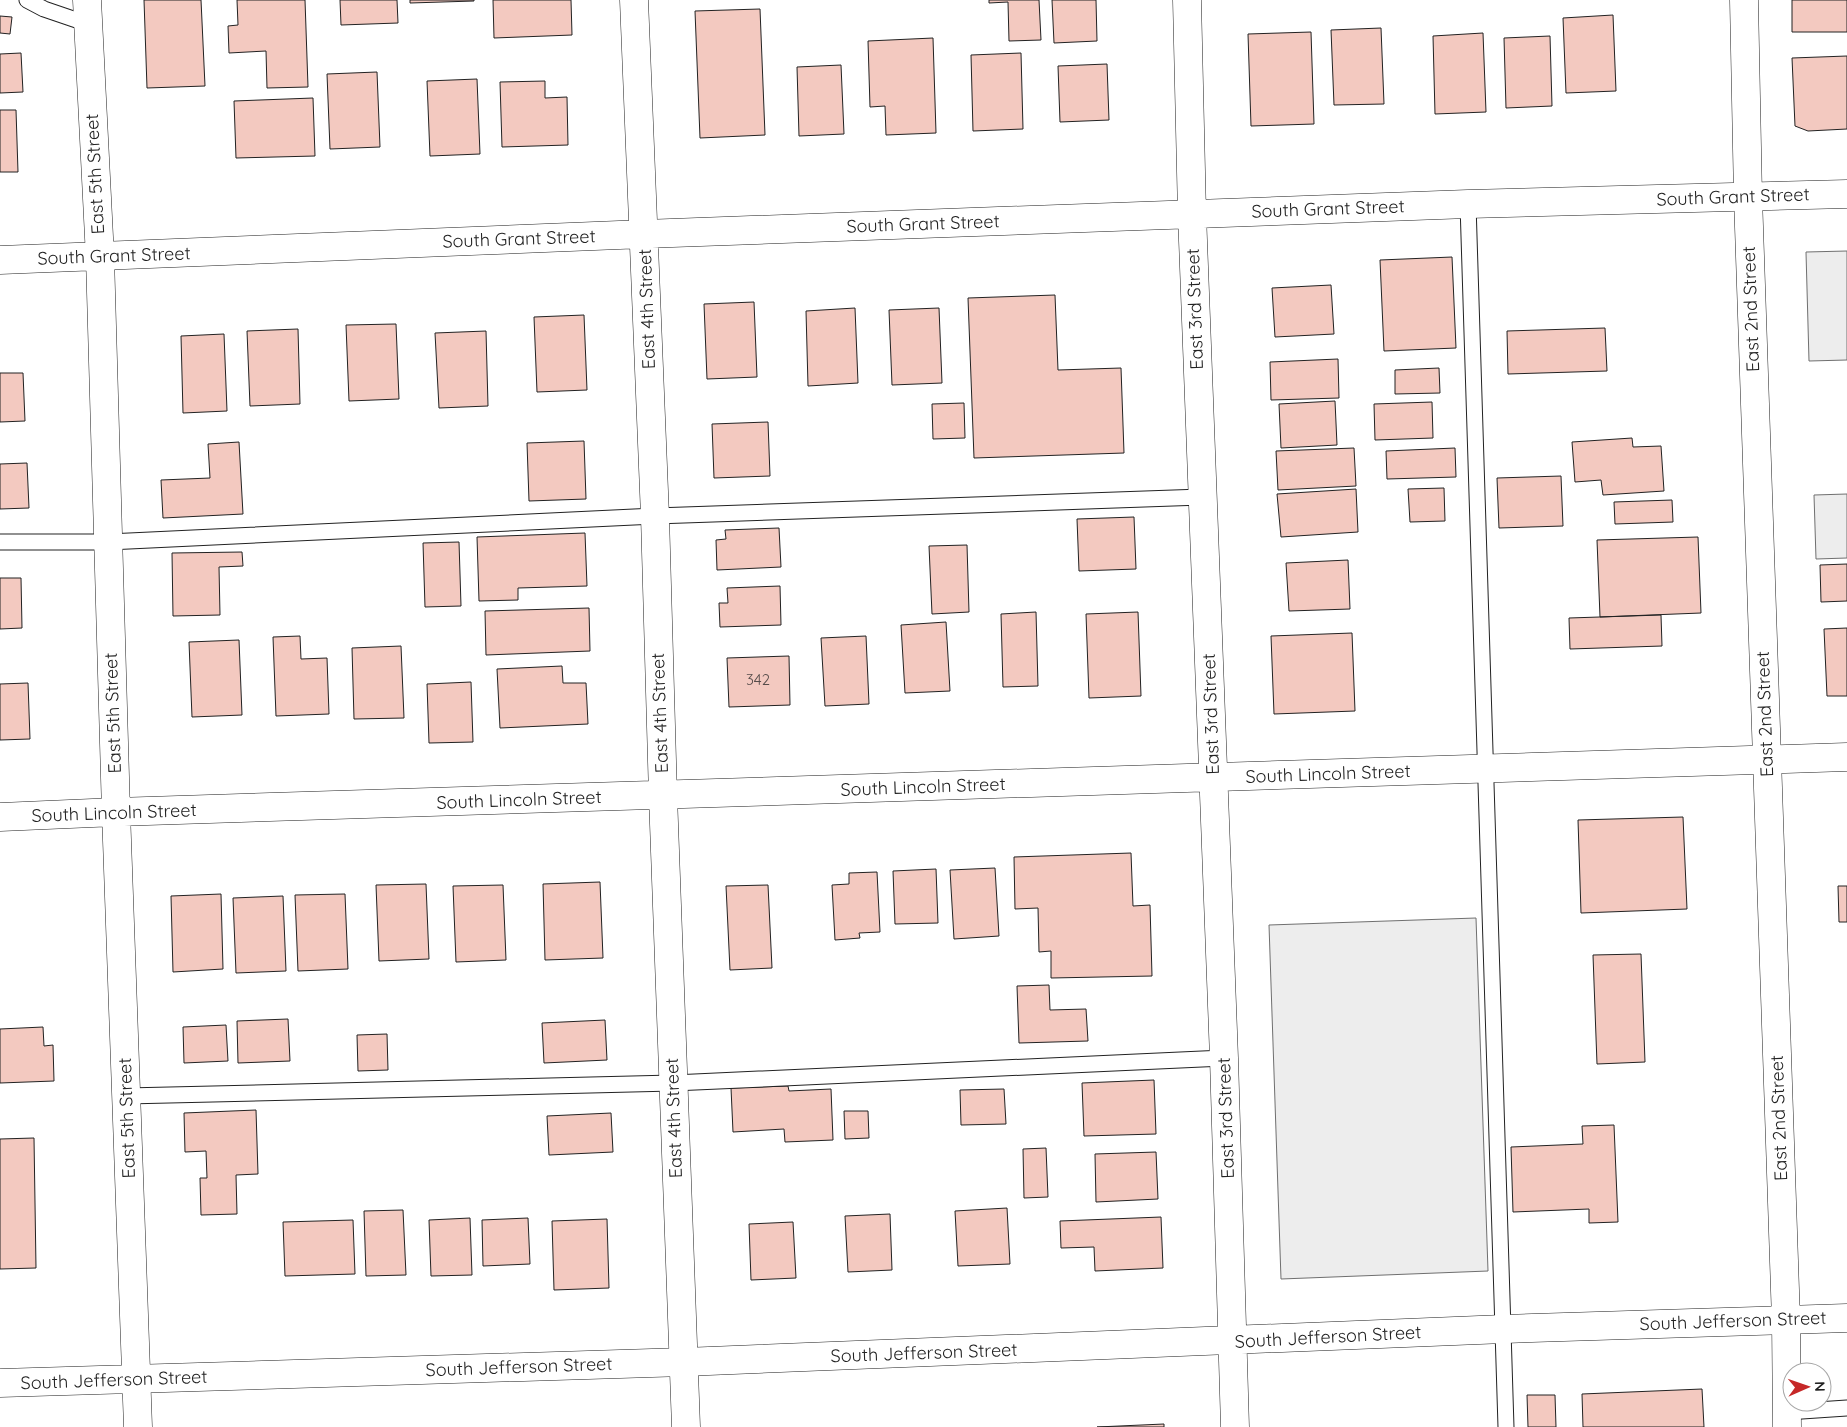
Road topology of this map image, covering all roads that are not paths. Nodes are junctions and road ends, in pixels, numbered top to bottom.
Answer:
1 (27, 0) edge
2 (634, 0) edge
3 (1186, 0) edge
4 (1744, 0) edge
5 (87, 12) edge
6 (1847, 194) edge
7 (1748, 197) junction
8 (1468, 204) junction
9 (1192, 214) junction
10 (644, 234) junction
11 (100, 257) junction
12 (0, 260) edge
13 (1202, 497) junction
14 (655, 516) junction
15 (0, 542) edge
16 (108, 542) junction
17 (1847, 758) edge
18 (1766, 760) junction
19 (1486, 769) junction
20 (1213, 778) junction
21 (663, 796) junction
22 (116, 812) junction
23 (0, 817) edge
24 (1224, 1058) junction
25 (673, 1083) junction
26 (126, 1096) junction
27 (1847, 1318) edge
28 (1786, 1320) junction
29 (1504, 1329) junction
30 (1232, 1341) junction
31 (684, 1362) junction
32 (137, 1379) junction
33 (0, 1383) edge
34 (1847, 1408) edge
35 (1787, 1419) edge
36 (138, 1427) edge
37 (686, 1427) edge
38 (1235, 1427) edge
39 (1506, 1427) edge

1 - 5 lane
2 - 10 street, East 4th Street
3 - 9 street, East 3rd Street
4 - 7 street, East 2nd Street
5 - 11 street, East 5th Street
6 - 7 street, South Grant Street
7 - 8 street, South Grant Street
7 - 18 street, East 2nd Street
8 - 9 street, South Grant Street
8 - 19 lane
9 - 10 street, South Grant Street
9 - 13 street, East 3rd Street
10 - 11 street, South Grant Street
10 - 14 street, East 4th Street
11 - 12 street, South Grant Street
11 - 16 street, East 5th Street
13 - 14 lane
13 - 20 street, East 3rd Street
14 - 16 lane
14 - 21 street, East 4th Street
15 - 16 lane
16 - 22 street, East 5th Street
17 - 18 street, South Lincoln Street
18 - 19 street, South Lincoln Street
18 - 28 street, East 2nd Street
19 - 20 street, South Lincoln Street
19 - 29 lane
20 - 21 street, South Lincoln Street
20 - 24 street, East 3rd Street
21 - 22 street, South Lincoln Street
21 - 25 street, East 4th Street
22 - 23 street, South Lincoln Street
22 - 26 street, East 5th Street
24 - 25 lane
24 - 30 street, East 3rd Street
25 - 26 lane
25 - 31 street, East 4th Street
26 - 32 street, East 5th Street
27 - 28 street, South Jefferson Street
28 - 29 street, South Jefferson Street
28 - 35 street, East 2nd Street
29 - 30 street, South Jefferson Street
29 - 39 lane
30 - 31 street, South Jefferson Street
30 - 38 street, East 3rd Street
31 - 32 street, South Jefferson Street
31 - 37 street, East 4th Street
32 - 33 street, South Jefferson Street
32 - 36 street, East 5th Street
34 - 35 lane

